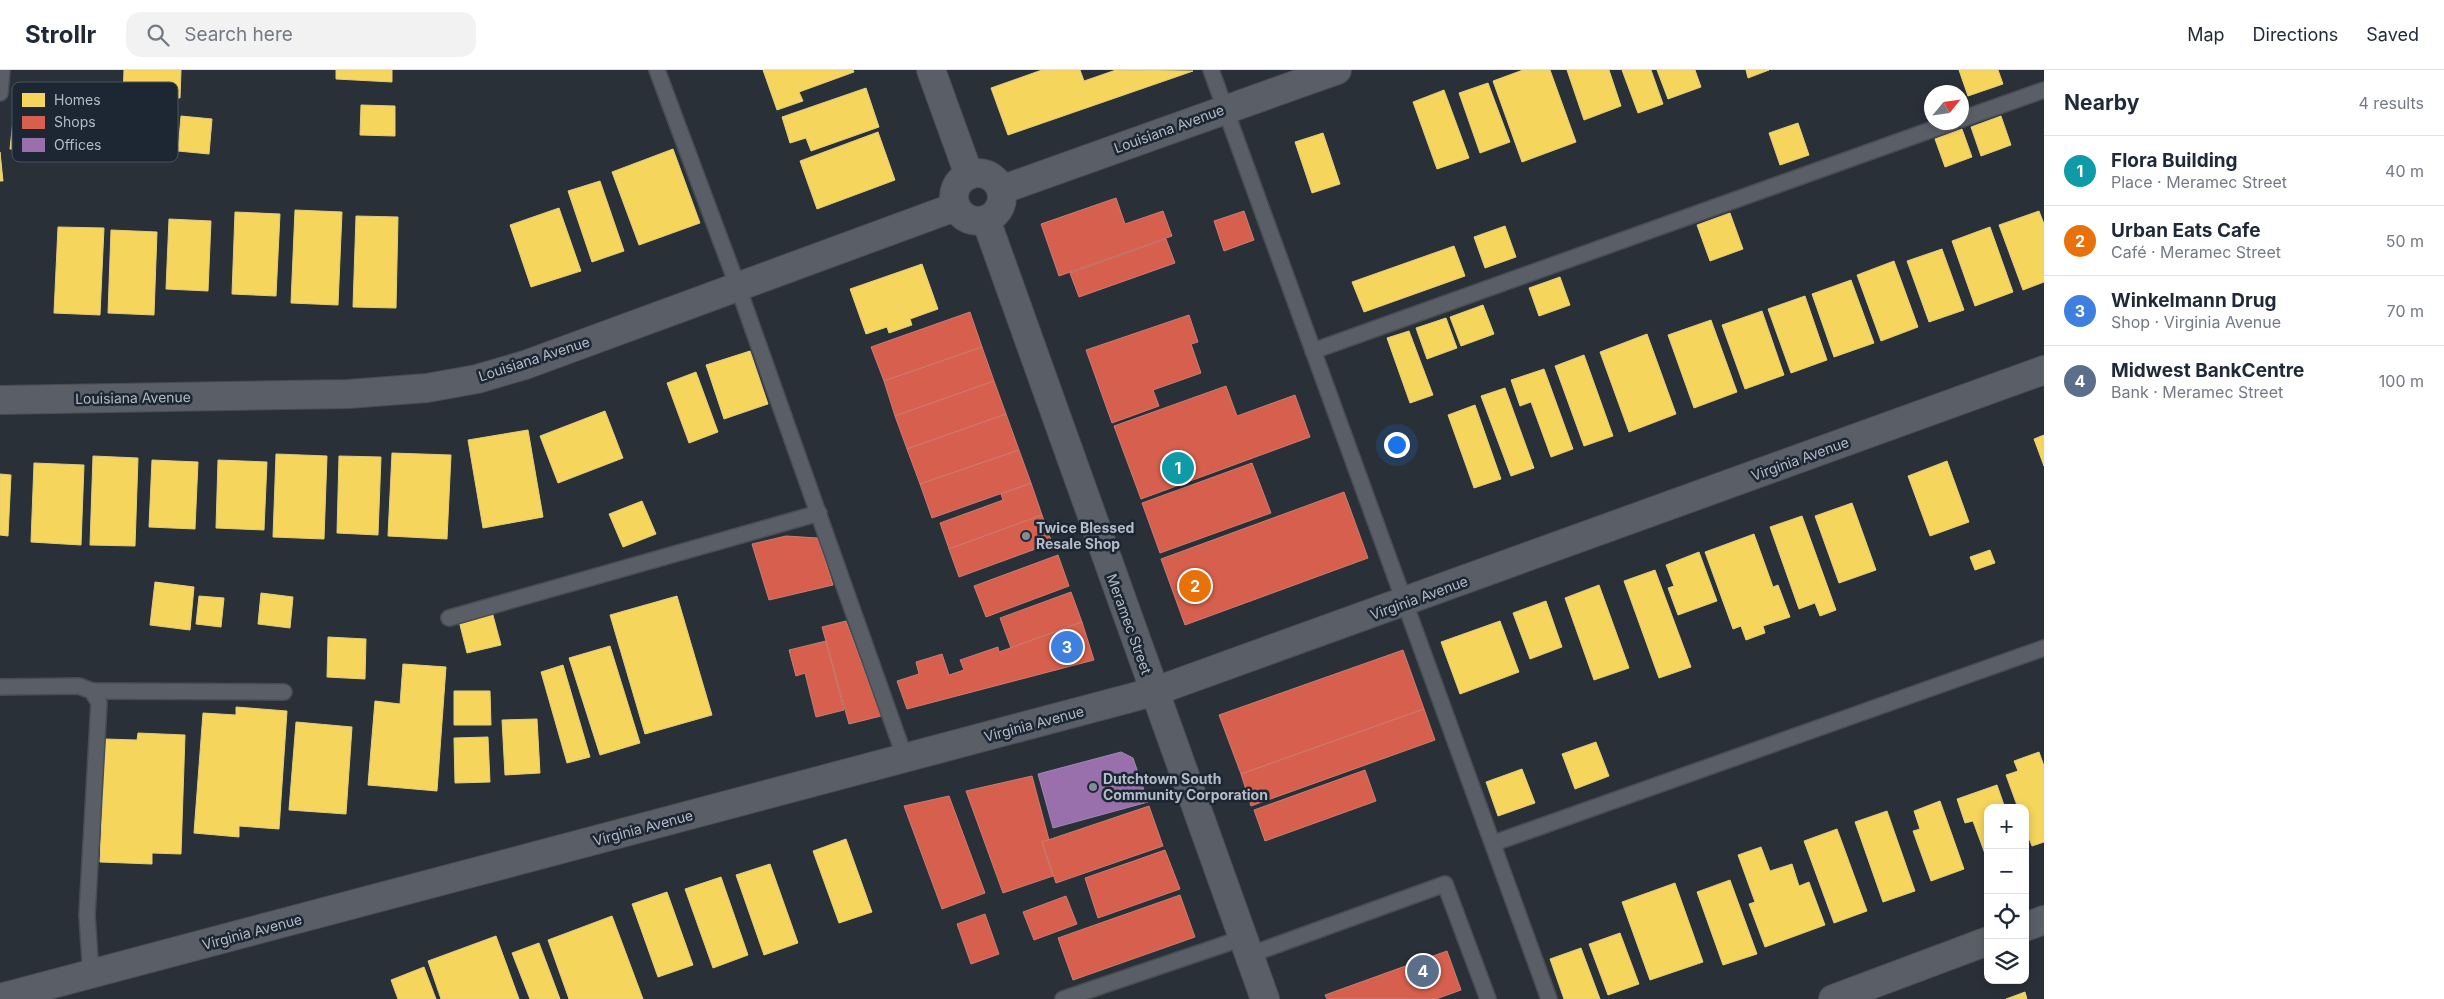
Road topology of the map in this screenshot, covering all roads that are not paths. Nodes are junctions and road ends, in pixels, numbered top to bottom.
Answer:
1 (2, 70) edge
2 (657, 70) edge
3 (931, 70) edge
4 (1211, 70) edge
5 (1337, 70) edge
6 (2044, 90) edge
7 (0, 93) edge
8 (1224, 109) junction
9 (1969, 117) edge
10 (1931, 130) edge
11 (969, 175) junction
12 (1001, 190) junction
13 (955, 207) junction
14 (986, 220) junction
15 (738, 287) junction
16 (1313, 352) junction
17 (2044, 370) edge
18 (0, 400) edge
19 (819, 513) junction
20 (1405, 603) junction
21 (449, 618) dead end
22 (2044, 648) edge
23 (0, 687) edge
24 (92, 691) junction
25 (284, 692) dead end
26 (1154, 692) junction
27 (905, 758) junction
28 (1494, 843) junction
29 (2044, 920) edge
30 (2029, 926) edge
31 (1984, 942) edge
32 (1246, 946) junction
33 (91, 975) junction
34 (0, 998) edge
35 (1063, 999) edge
36 (1265, 999) edge
37 (1488, 999) edge
38 (1550, 999) edge
39 (1833, 999) edge

1 - 7 lane
2 - 15 lane
3 - 11 street
4 - 8 lane
5 - 8 street, Louisiana Avenue
6 - 9 lane
8 - 12 street, Louisiana Avenue
8 - 16 lane
10 - 16 lane
11 - 12 street
11 - 13 street
12 - 14 street
13 - 14 street
13 - 15 street, Louisiana Avenue
14 - 26 street, Meramec Street
15 - 18 street, Louisiana Avenue
15 - 19 lane
16 - 20 lane
17 - 20 street, Virginia Avenue
19 - 21 lane
19 - 27 lane
20 - 26 street, Virginia Avenue
20 - 28 lane
22 - 28 lane
23 - 24 lane
24 - 25 lane
24 - 33 lane
26 - 27 street, Virginia Avenue
26 - 32 street, Meramec Street
27 - 33 street, Virginia Avenue
28 - 38 lane
29 - 30 street
31 - 39 street
32 - 35 lane
32 - 36 street, Meramec Street
32 - 37 lane
33 - 34 street, Virginia Avenue

